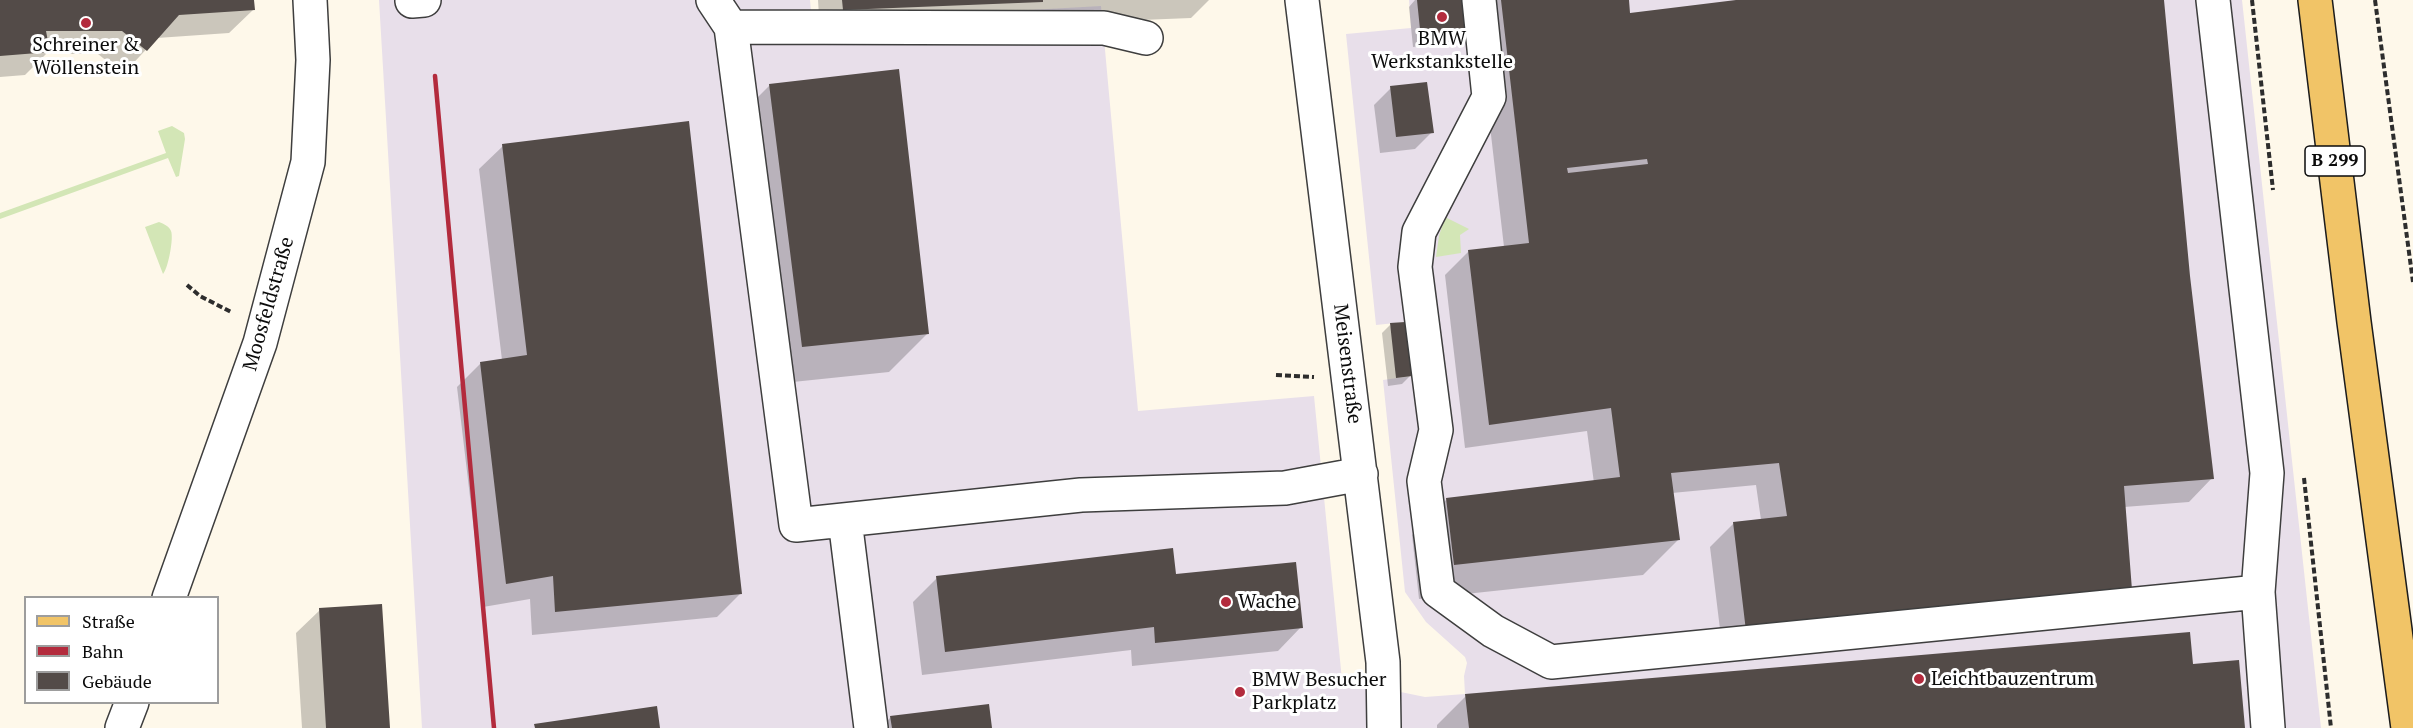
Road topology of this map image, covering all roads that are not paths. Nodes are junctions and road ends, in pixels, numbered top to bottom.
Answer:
1 (310, 0) edge
2 (713, 0) edge
3 (1302, 0) edge
4 (1479, 0) edge
5 (2213, 0) edge
6 (2315, 0) edge
7 (731, 27) junction
8 (1146, 38) dead end
9 (1361, 474) junction
10 (845, 520) junction
11 (2258, 592) junction
12 (169, 596) edge
13 (131, 704) edge
14 (122, 728) edge
15 (871, 728) edge
16 (1384, 728) edge
17 (2268, 728) edge
18 (2408, 728) edge

1 - 12 street, Moosfeldstraße
2 - 7 street
3 - 9 street, Meisenstraße
4 - 11 street
5 - 11 street
6 - 18 main road, B 299
7 - 8 street
7 - 10 street
9 - 10 street
9 - 16 street, Meisenstraße
10 - 15 street
11 - 17 street
13 - 14 street

